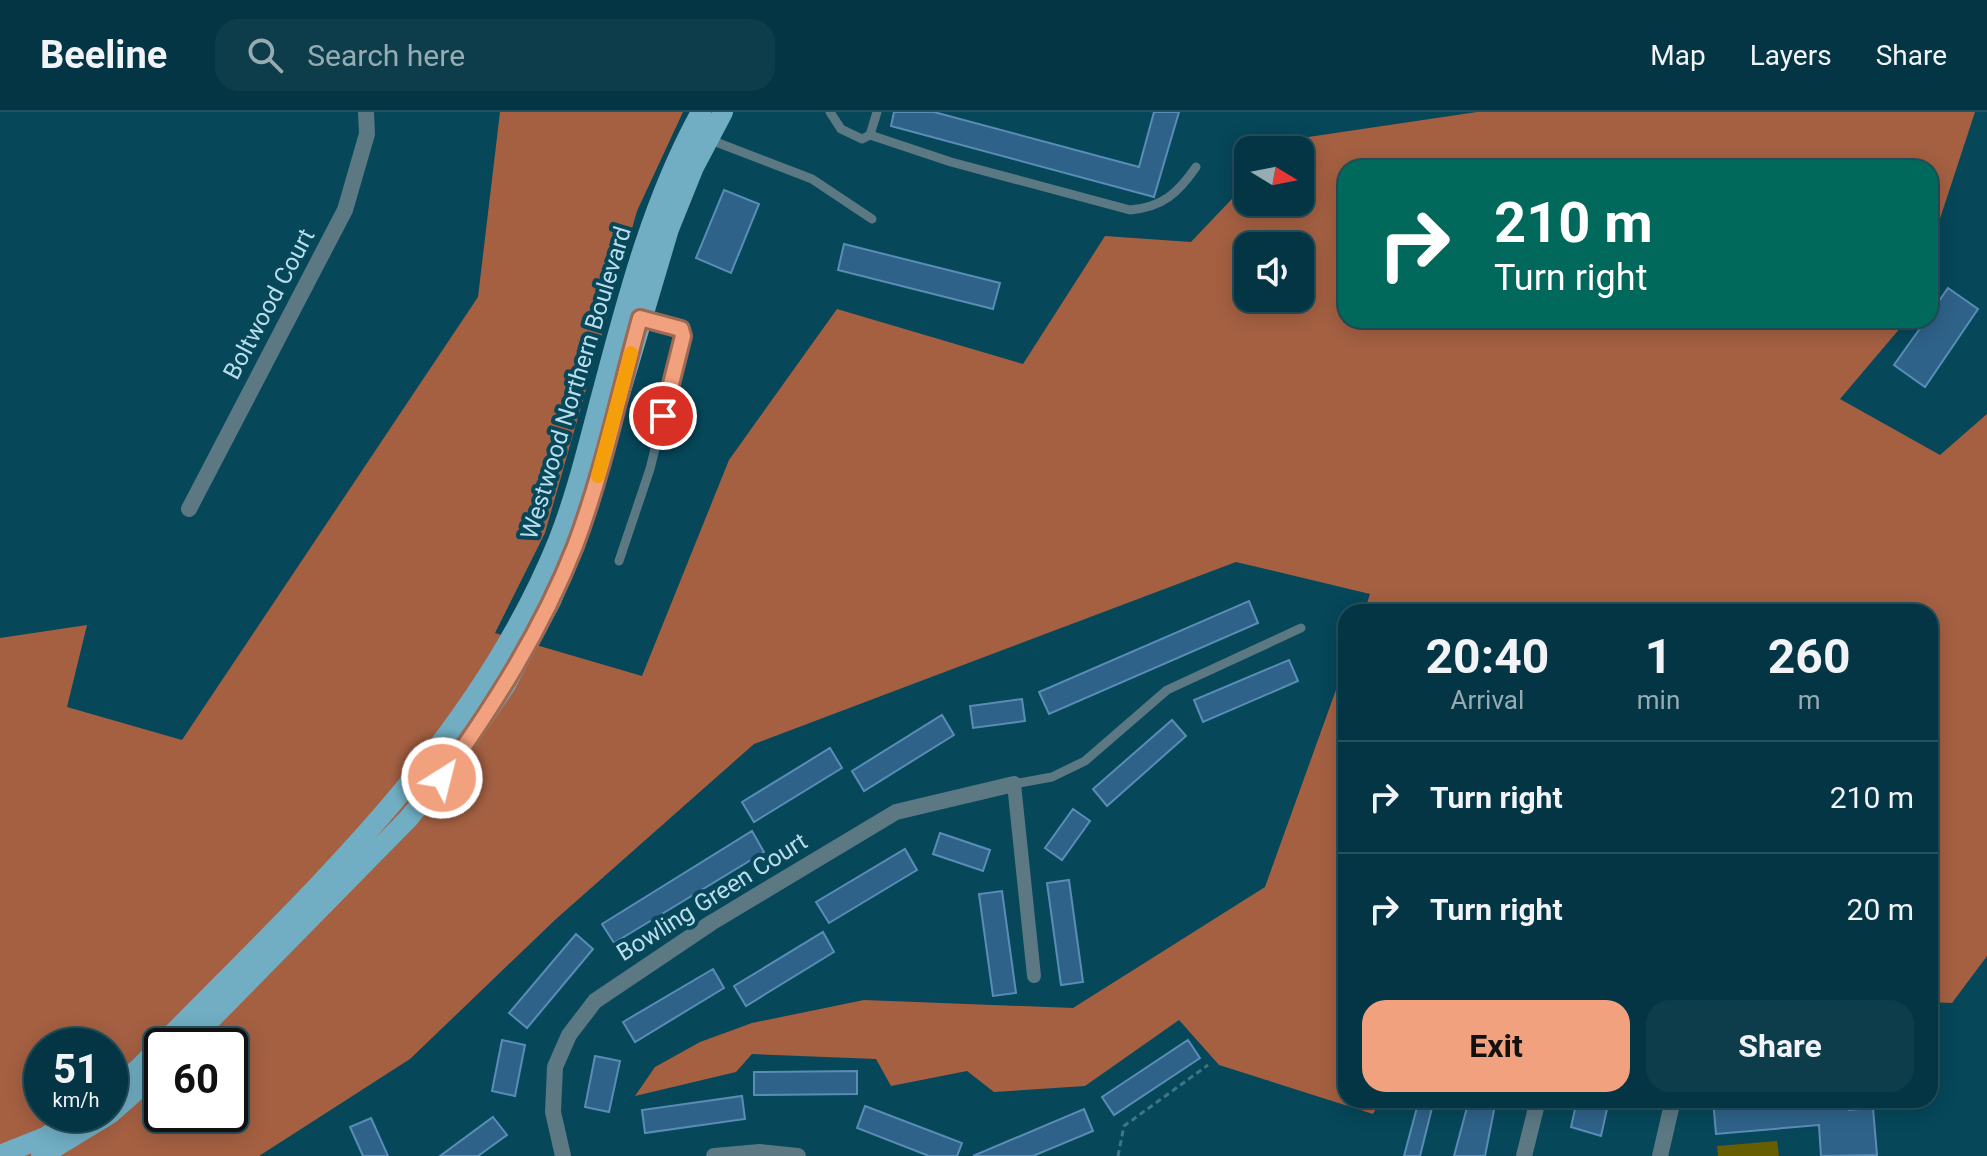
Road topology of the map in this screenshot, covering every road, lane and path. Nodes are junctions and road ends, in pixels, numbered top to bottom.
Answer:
1 (366, 112) edge
2 (701, 112) edge
3 (723, 112) edge
4 (830, 112) edge
5 (877, 112) edge
6 (870, 135) junction
7 (699, 136) junction
8 (1196, 167) dead end
9 (872, 219) dead end
10 (632, 316) junction
11 (189, 509) dead end
12 (619, 561) dead end
13 (1301, 628) dead end
14 (1014, 784) junction
15 (1034, 976) dead end
16 (203, 1028) edge
17 (1208, 1065) dead end
18 (128, 1077) edge
19 (144, 1084) edge
20 (128, 1098) edge
21 (1536, 1108) edge
22 (1671, 1108) edge
23 (53, 1132) edge
24 (80, 1132) edge
25 (0, 1155) edge
26 (41, 1156) edge
27 (563, 1156) edge
28 (714, 1156) edge
29 (798, 1156) edge
30 (1118, 1156) edge
31 (1524, 1156) edge
32 (1660, 1156) edge

1 - 11 street, Boltwood Court
2 - 7 main road, Westwood Northern Boulevard
3 - 7 main road, Westwood Northern Boulevard
4 - 6 lane
5 - 6 lane
6 - 8 lane
7 - 9 lane
7 - 10 main road, Westwood Northern Boulevard
10 - 12 lane
10 - 16 main road, Westwood Northern Boulevard
10 - 18 main road, Westwood Northern Boulevard
13 - 14 lane
14 - 15 street
14 - 27 street, Bowling Green Court
17 - 30 path
19 - 20 main road
21 - 31 street
22 - 32 street
23 - 25 main road
24 - 26 main road
28 - 29 street

